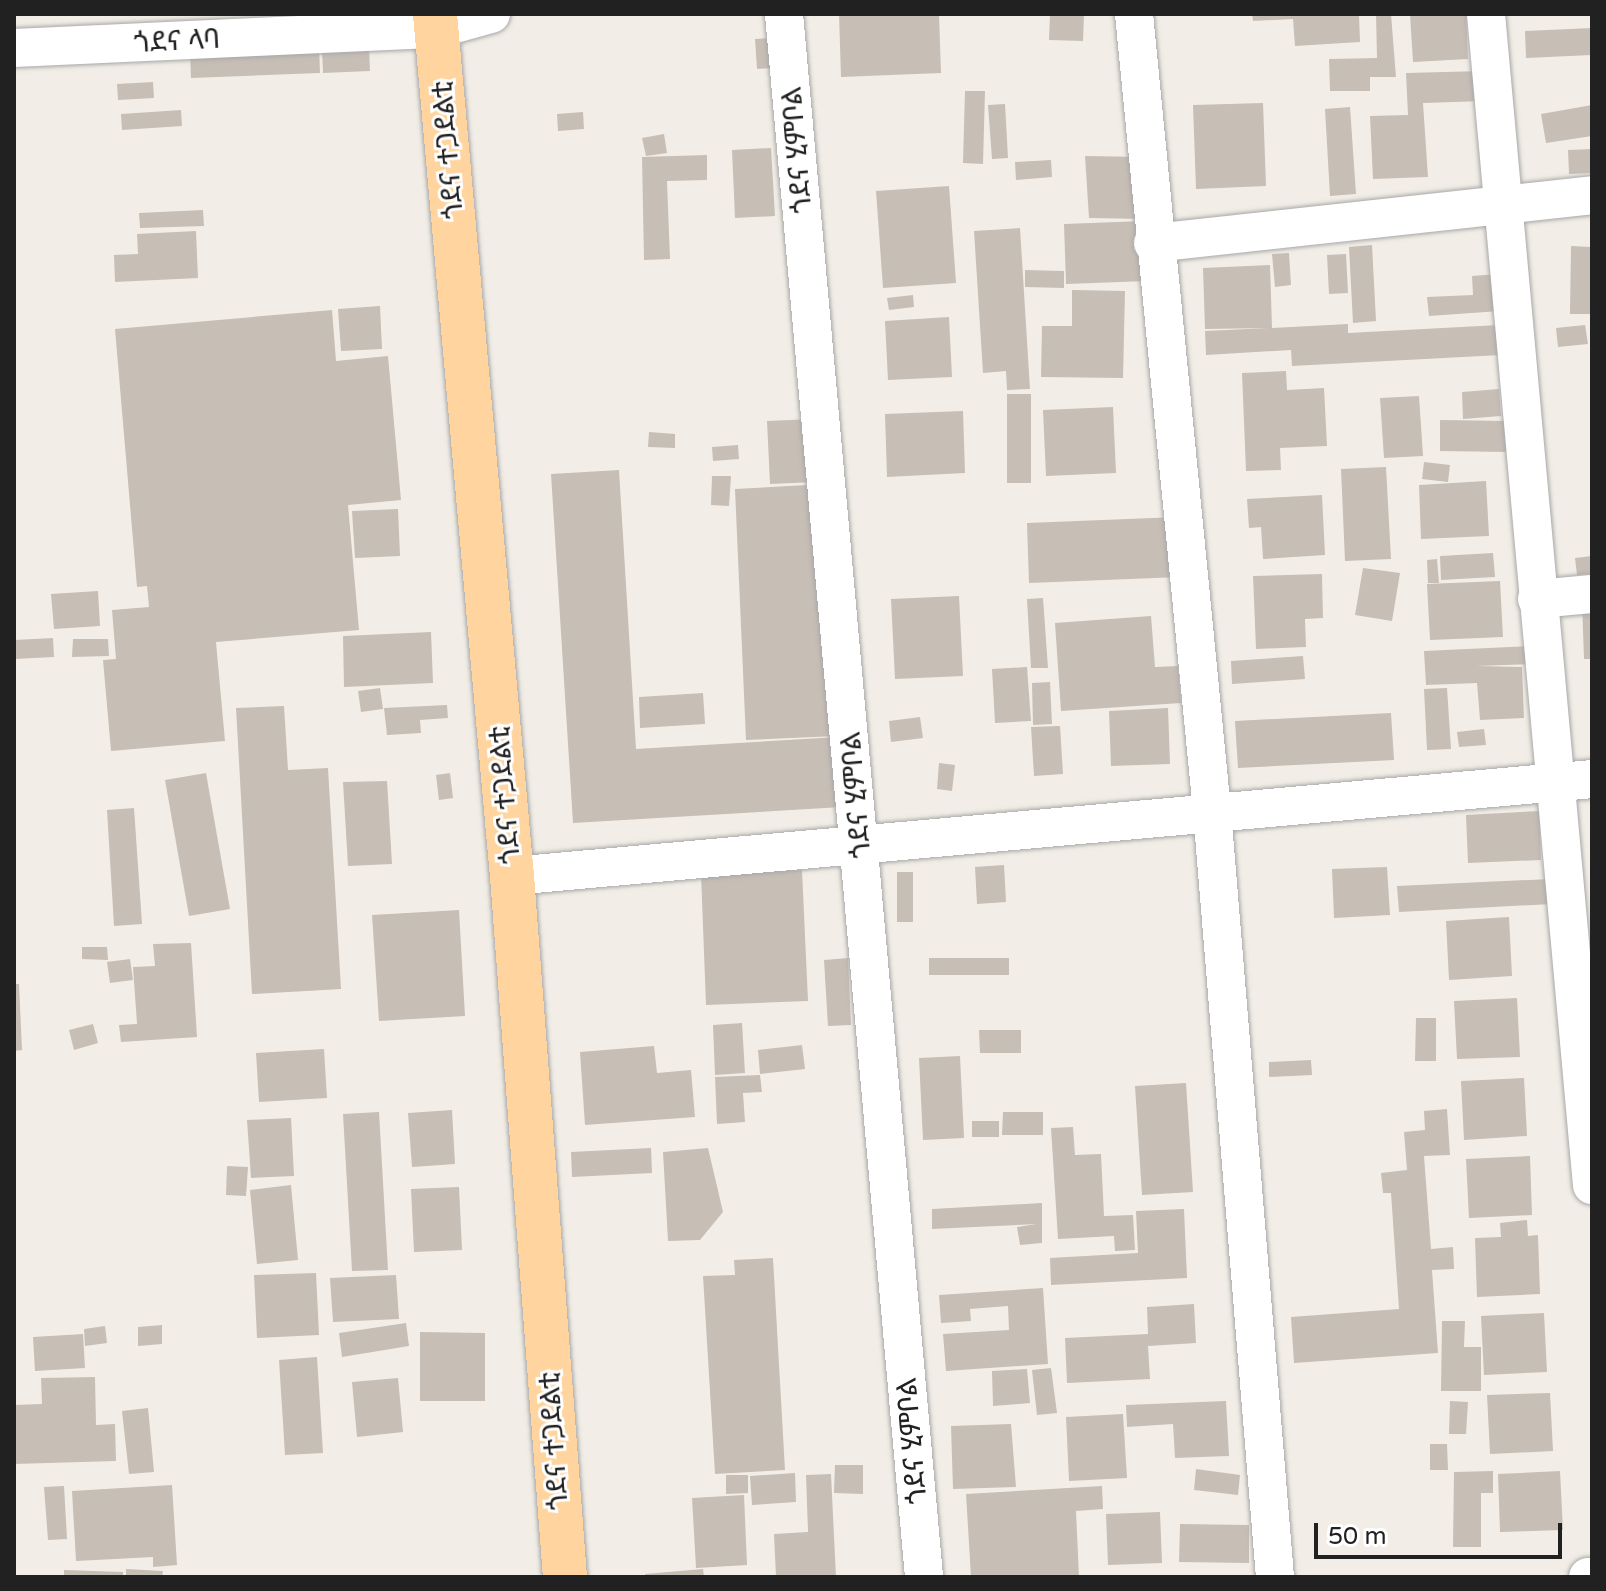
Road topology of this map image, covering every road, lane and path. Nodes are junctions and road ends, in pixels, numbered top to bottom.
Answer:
1 (491, 14) edge
2 (784, 14) edge
3 (1134, 14) edge
4 (1486, 14) edge
5 (436, 22) edge
6 (14, 48) edge
7 (1592, 195) edge
8 (1502, 204) junction
9 (1153, 243) junction
10 (1592, 594) edge
11 (1537, 599) junction
12 (1576, 781) edge
13 (1212, 811) junction
14 (861, 843) junction
15 (512, 876) junction
16 (1592, 1185) edge
17 (565, 1577) edge
18 (924, 1577) edge
19 (1275, 1577) edge

1 - 5 street, ጎደና ላባ
2 - 14 street, ጎደና ሂምቦል
3 - 9 street
4 - 8 street
5 - 6 street, ጎደና ላባ
5 - 15 main road, ጎደና ተጋደልቲ
7 - 8 street
8 - 9 street
8 - 11 street
9 - 13 street
10 - 11 street
11 - 12 street
12 - 13 street
12 - 16 street
13 - 14 street
13 - 19 street
14 - 15 street
14 - 18 street, ጎደና ሂምቦል
15 - 17 main road, ጎደና ተጋደልቲ

